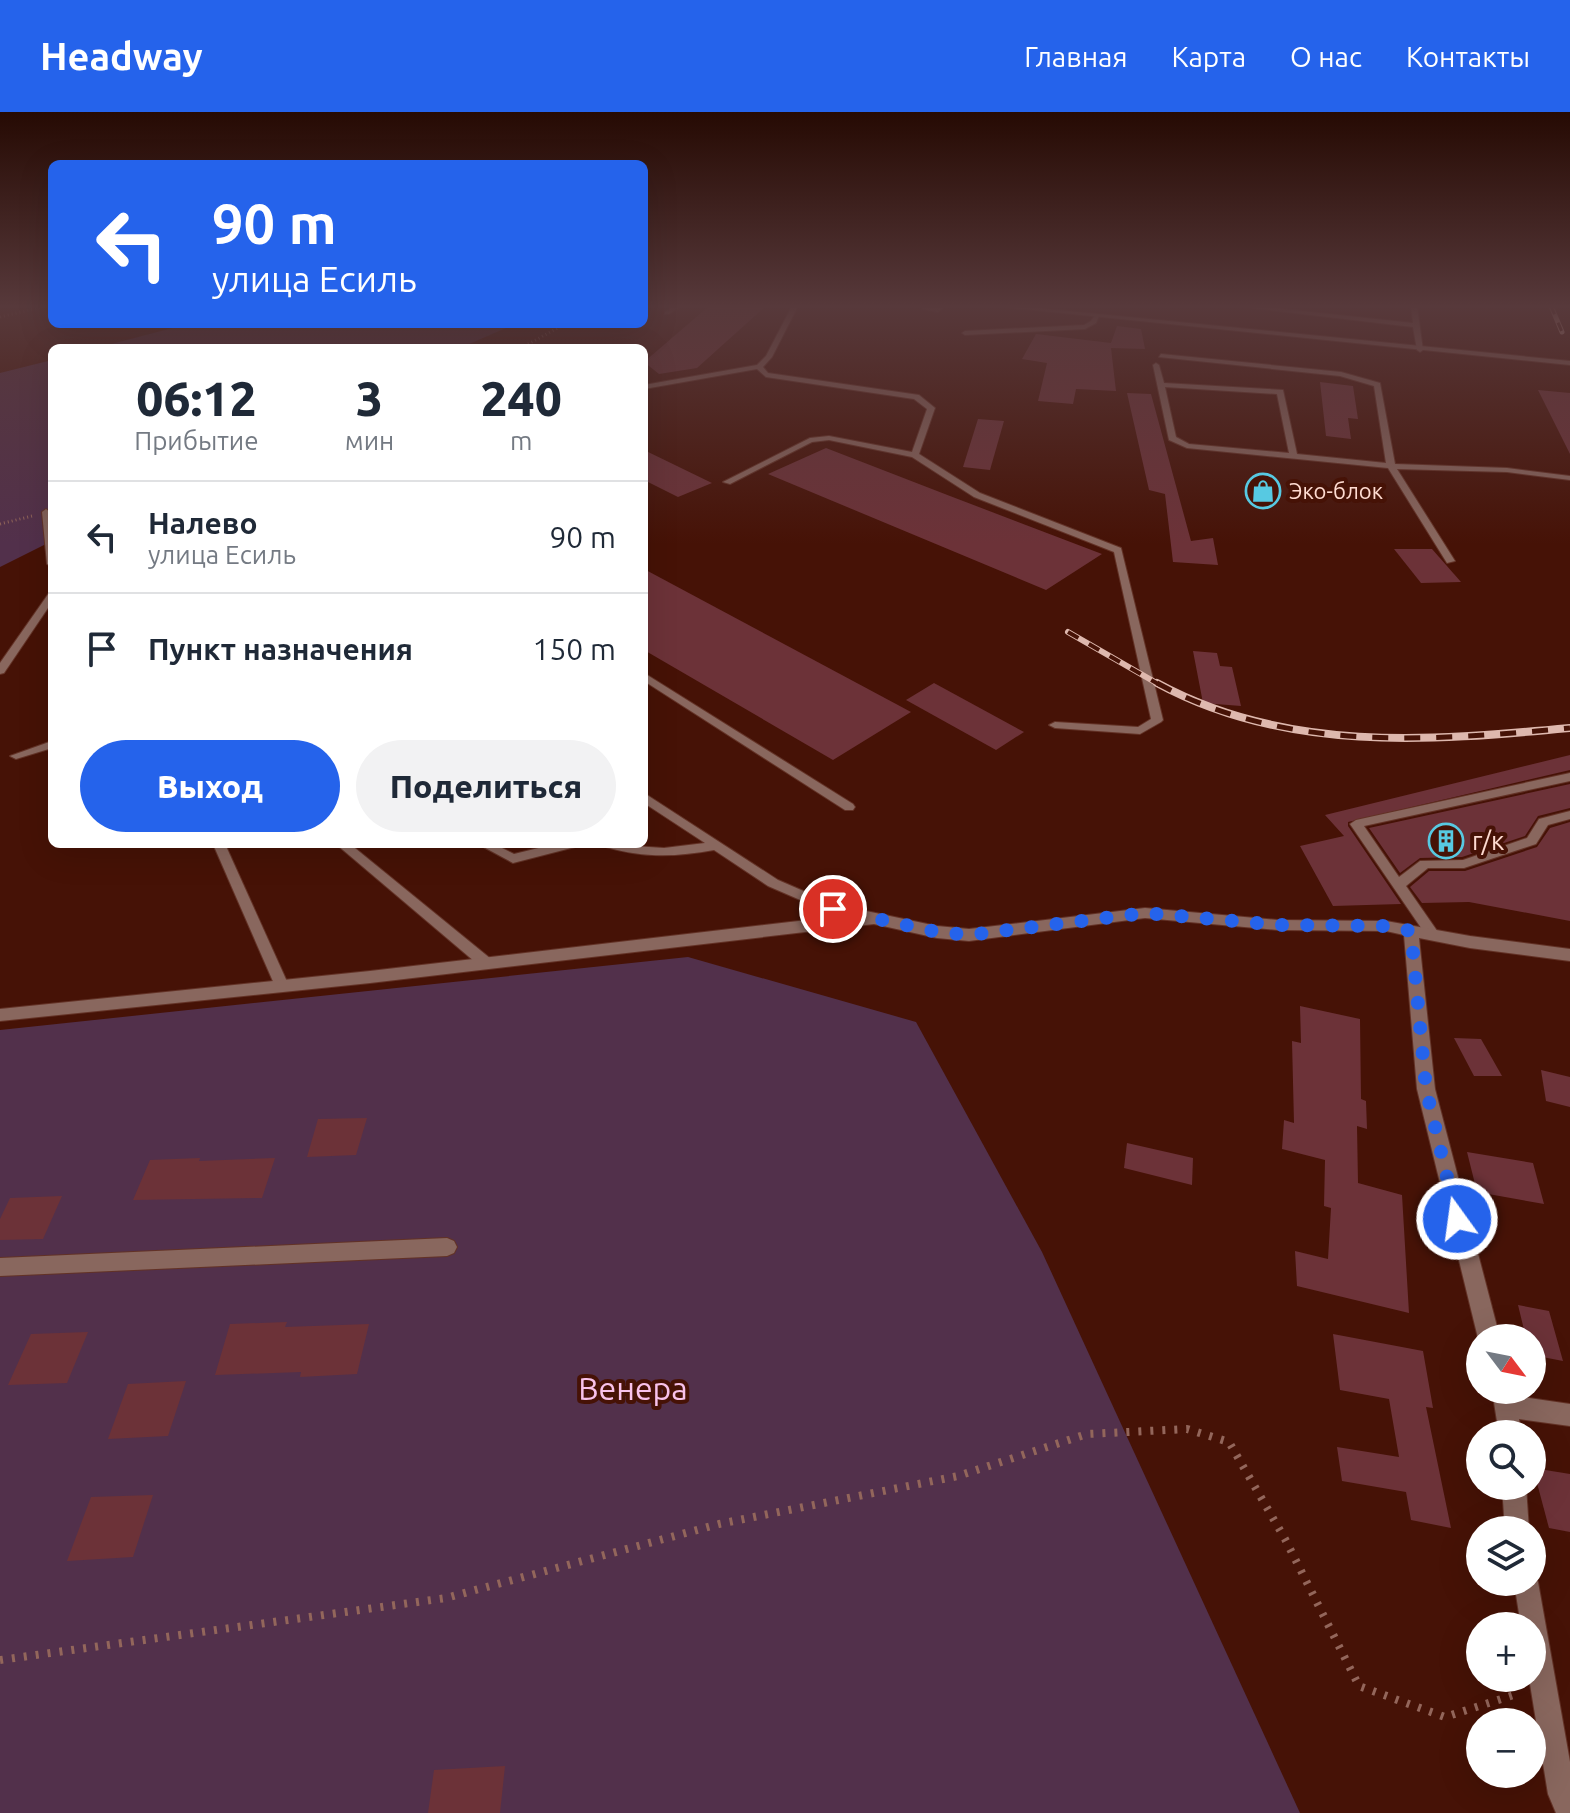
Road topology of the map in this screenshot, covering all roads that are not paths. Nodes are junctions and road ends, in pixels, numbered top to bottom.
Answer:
1 (837, 385) edge
2 (1160, 385) edge
3 (1167, 385) edge
4 (1279, 385) edge
5 (1377, 385) edge
6 (1280, 392) junction
7 (915, 455) junction
8 (1293, 455) junction
9 (1391, 466) junction
10 (1570, 478) edge
11 (727, 482) dead end
12 (46, 512) road end
13 (48, 529) edge
14 (1450, 561) dead end
15 (48, 601) edge
16 (0, 671) edge
17 (648, 679) edge
18 (1055, 725) dead end
19 (48, 745) edge
20 (16, 756) dead end
21 (1570, 777) edge
22 (648, 800) edge
23 (849, 807) dead end
24 (1570, 815) edge
25 (717, 845) junction
26 (221, 848) edge
27 (347, 848) edge
28 (492, 848) edge
29 (556, 848) edge
30 (622, 848) edge
31 (1398, 885) junction
32 (833, 909) joint
33 (875, 918) junction
34 (1411, 931) junction
35 (1433, 935) junction
36 (1570, 955) edge
37 (486, 963) junction
38 (282, 986) junction
39 (0, 1015) edge
40 (447, 1247) dead end
41 (0, 1267) edge
42 (1485, 1324) edge
43 (1528, 1404) edge
44 (1570, 1415) edge
45 (1528, 1596) edge
46 (1570, 1813) edge

1 - 7 lane
2 - 8 lane
3 - 6 lane
4 - 6 lane
5 - 9 lane
6 - 8 lane
7 - 11 lane
7 - 18 lane
8 - 9 lane
9 - 10 lane
9 - 14 lane
12 - 13 lane
15 - 16 lane
17 - 23 lane
19 - 20 lane
21 - 31 lane
22 - 25 lane
24 - 31 lane
25 - 30 lane
25 - 32 lane
26 - 38 lane
27 - 37 lane
28 - 29 lane
31 - 35 lane
32 - 33 street
33 - 34 street
33 - 37 street
34 - 35 street
34 - 42 street
35 - 36 street
37 - 38 street
38 - 39 street
40 - 41 street
43 - 44 street
45 - 46 street

